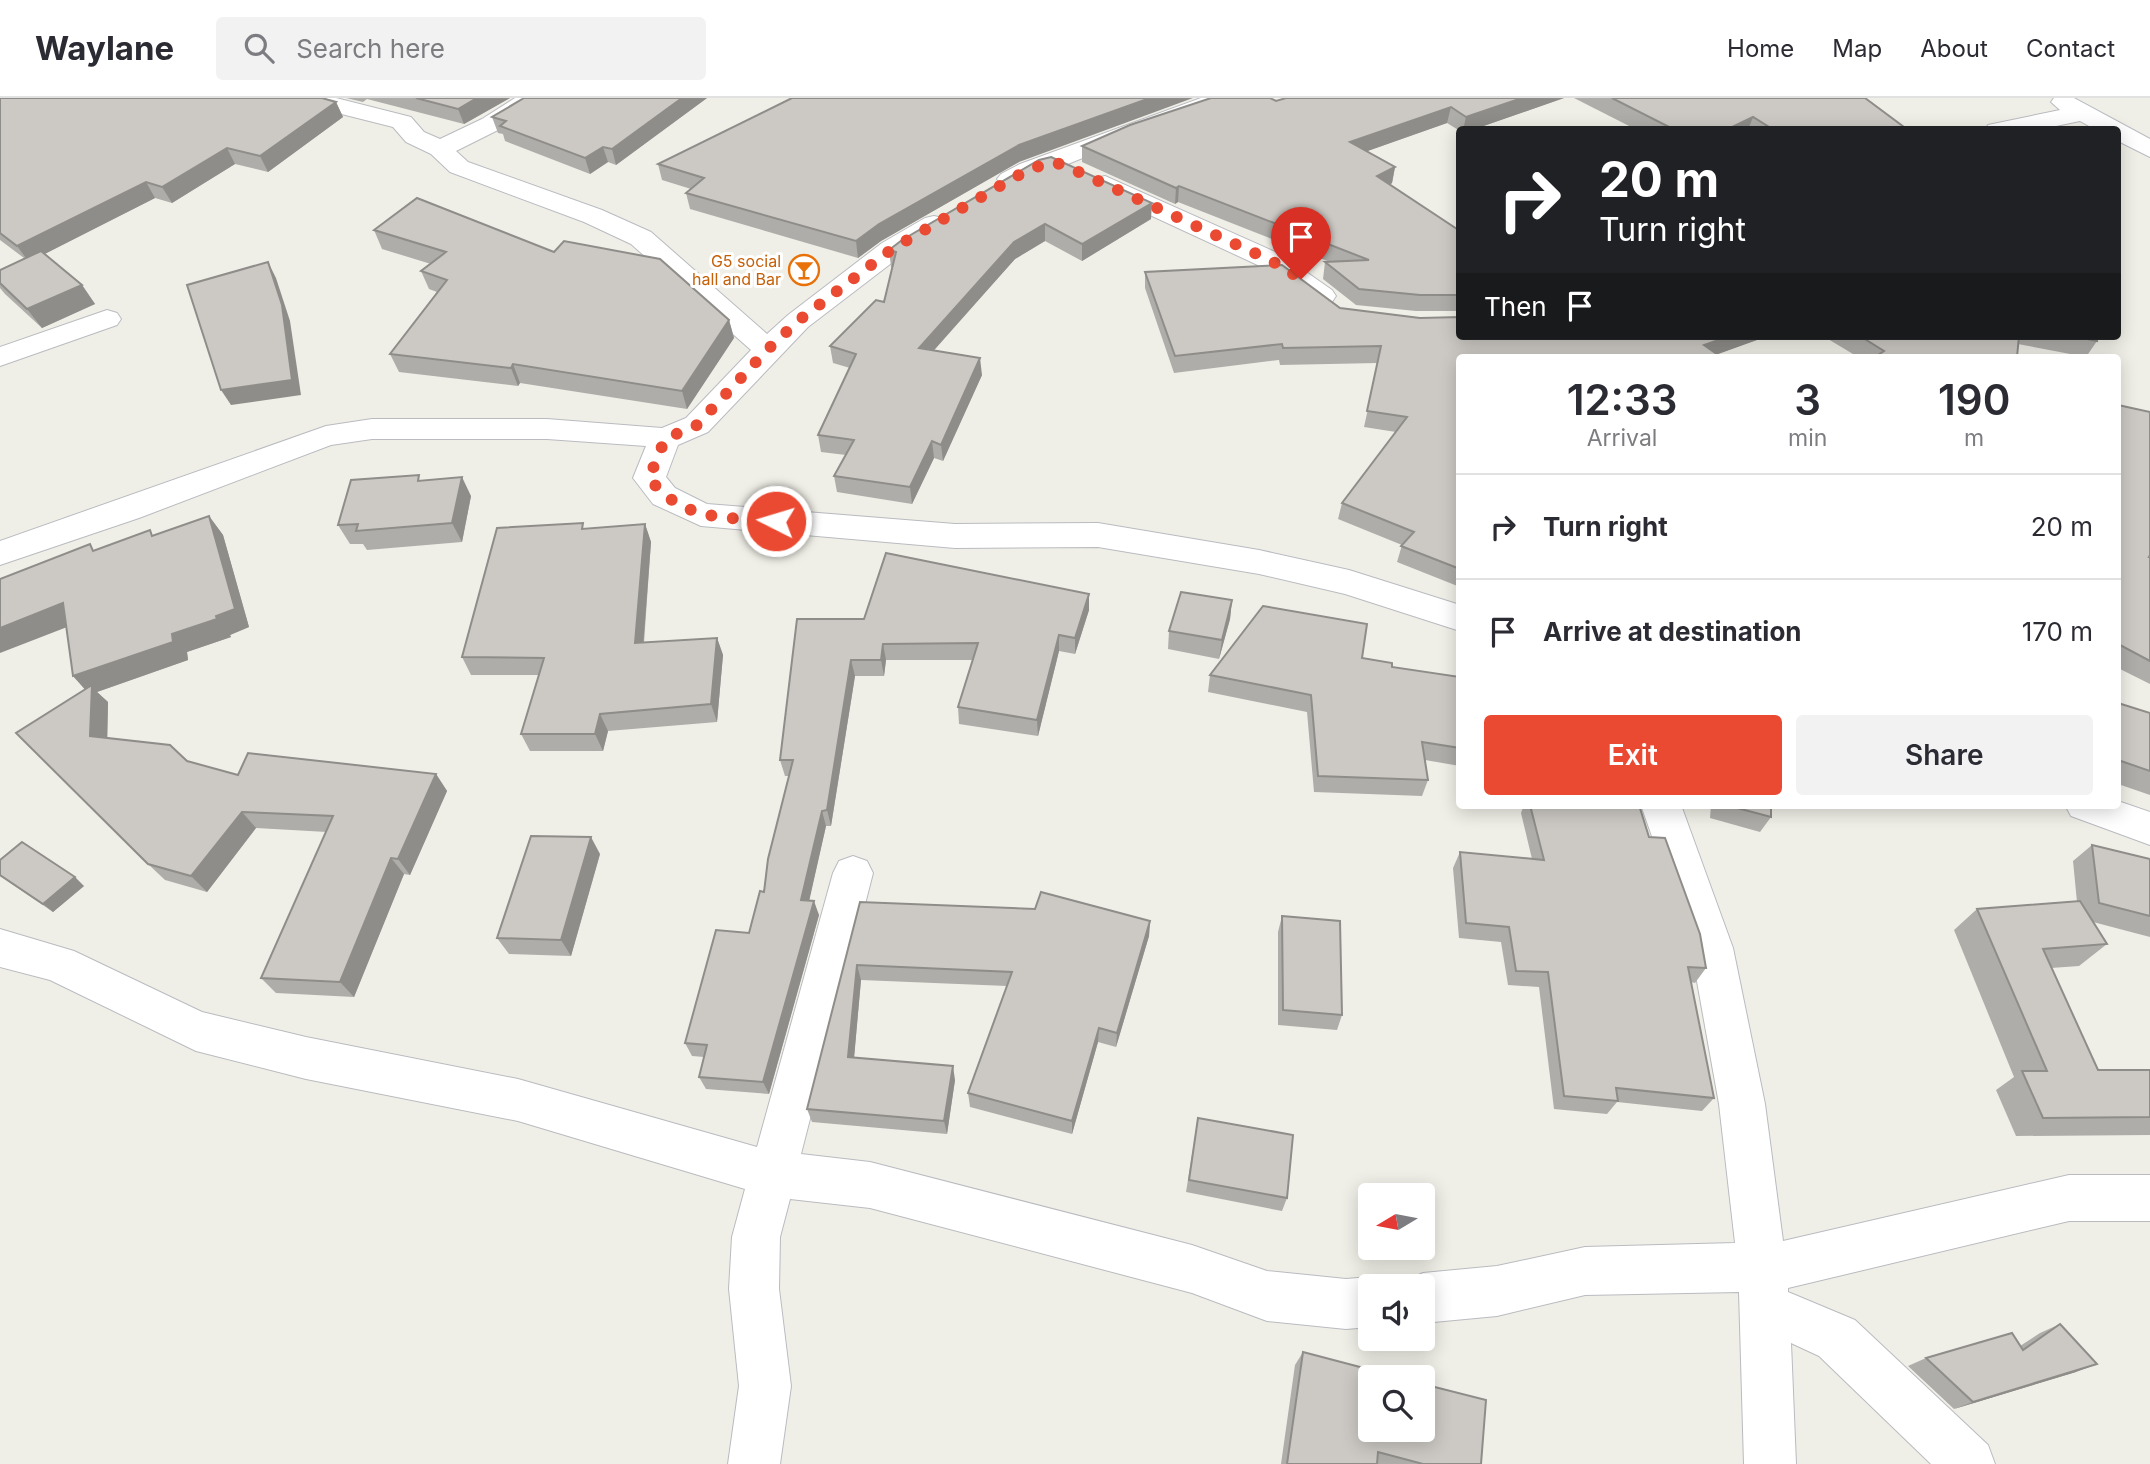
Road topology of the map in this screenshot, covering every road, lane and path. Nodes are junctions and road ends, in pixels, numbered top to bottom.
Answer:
1 (307, 98) edge
2 (532, 98) edge
3 (1225, 98) edge
4 (2054, 98) edge
5 (2084, 113) junction
6 (2017, 126) edge
7 (2108, 126) edge
8 (2121, 133) edge
9 (440, 149) junction
10 (2150, 149) edge
11 (1054, 162) junction
12 (988, 192) edge
13 (956, 211) edge
14 (1338, 310) edge
15 (107, 318) dead end
16 (768, 349) junction
17 (0, 357) edge
18 (665, 439) junction
19 (0, 552) edge
20 (1456, 617) edge
21 (1662, 809) edge
22 (2096, 809) edge
23 (2150, 829) edge
24 (853, 873) dead end
25 (0, 948) edge
26 (772, 1174) junction
27 (2150, 1198) edge
28 (1765, 1288) junction
29 (1435, 1297) edge
30 (1358, 1303) edge
31 (754, 1464) edge
32 (1770, 1464) edge
33 (1969, 1464) edge

1 - 9 street
2 - 9 street
3 - 11 street
4 - 5 street
5 - 6 street
5 - 7 street
8 - 10 street
9 - 16 street
11 - 12 street
11 - 14 street
13 - 16 street
15 - 17 street
16 - 18 street
18 - 19 street
18 - 20 street
21 - 28 street
22 - 23 street
24 - 26 street
25 - 26 street
26 - 30 street
26 - 31 street
27 - 28 street
28 - 29 street
28 - 32 street
28 - 33 street

